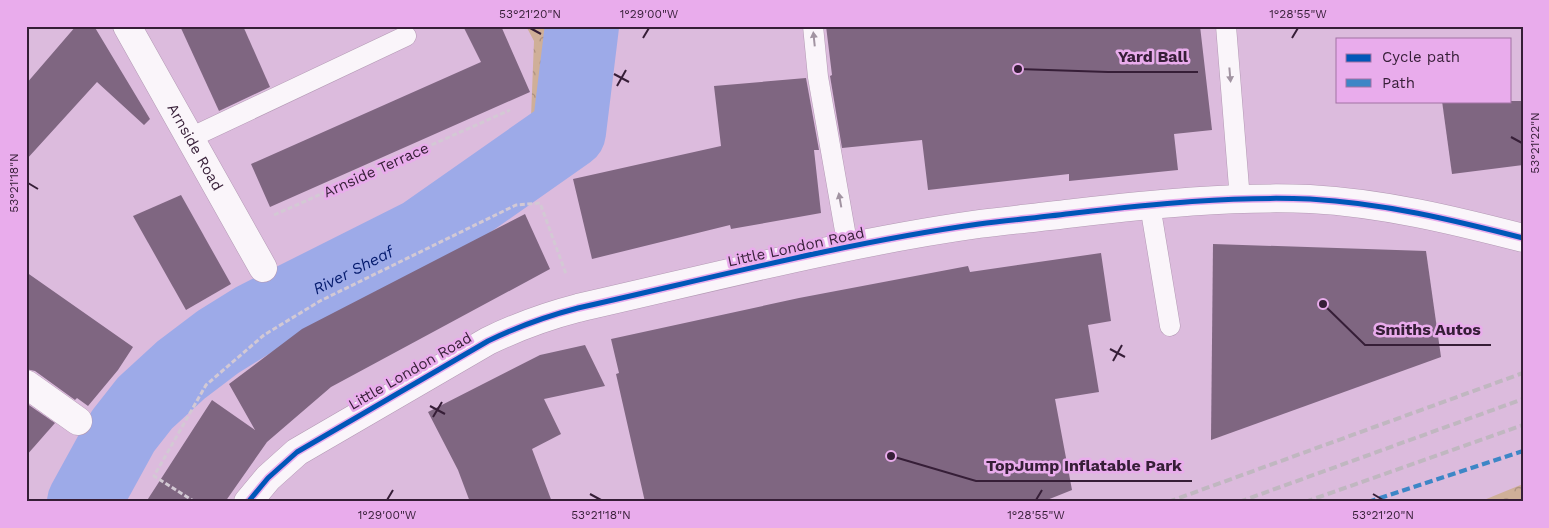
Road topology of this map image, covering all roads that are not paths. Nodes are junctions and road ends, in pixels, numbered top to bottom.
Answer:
1 (127, 26) edge
2 (813, 26) edge
3 (1226, 26) edge
4 (406, 36) dead end
5 (190, 138) junction
6 (1240, 200) junction
7 (1150, 205) junction
8 (1523, 238) edge
9 (848, 248) junction
10 (263, 268) dead end
11 (1170, 326) dead end
12 (26, 384) edge
13 (78, 421) dead end
14 (248, 502) edge

1 - 5 street, Arnside Road
9 -> 2 lane
3 -> 6 lane
4 - 5 lane
5 - 10 street, Arnside Road
6 - 7 street, Little London Road
6 - 8 street, Little London Road
7 - 9 street, Little London Road
7 - 11 lane
9 - 14 street, Little London Road
12 - 13 street

